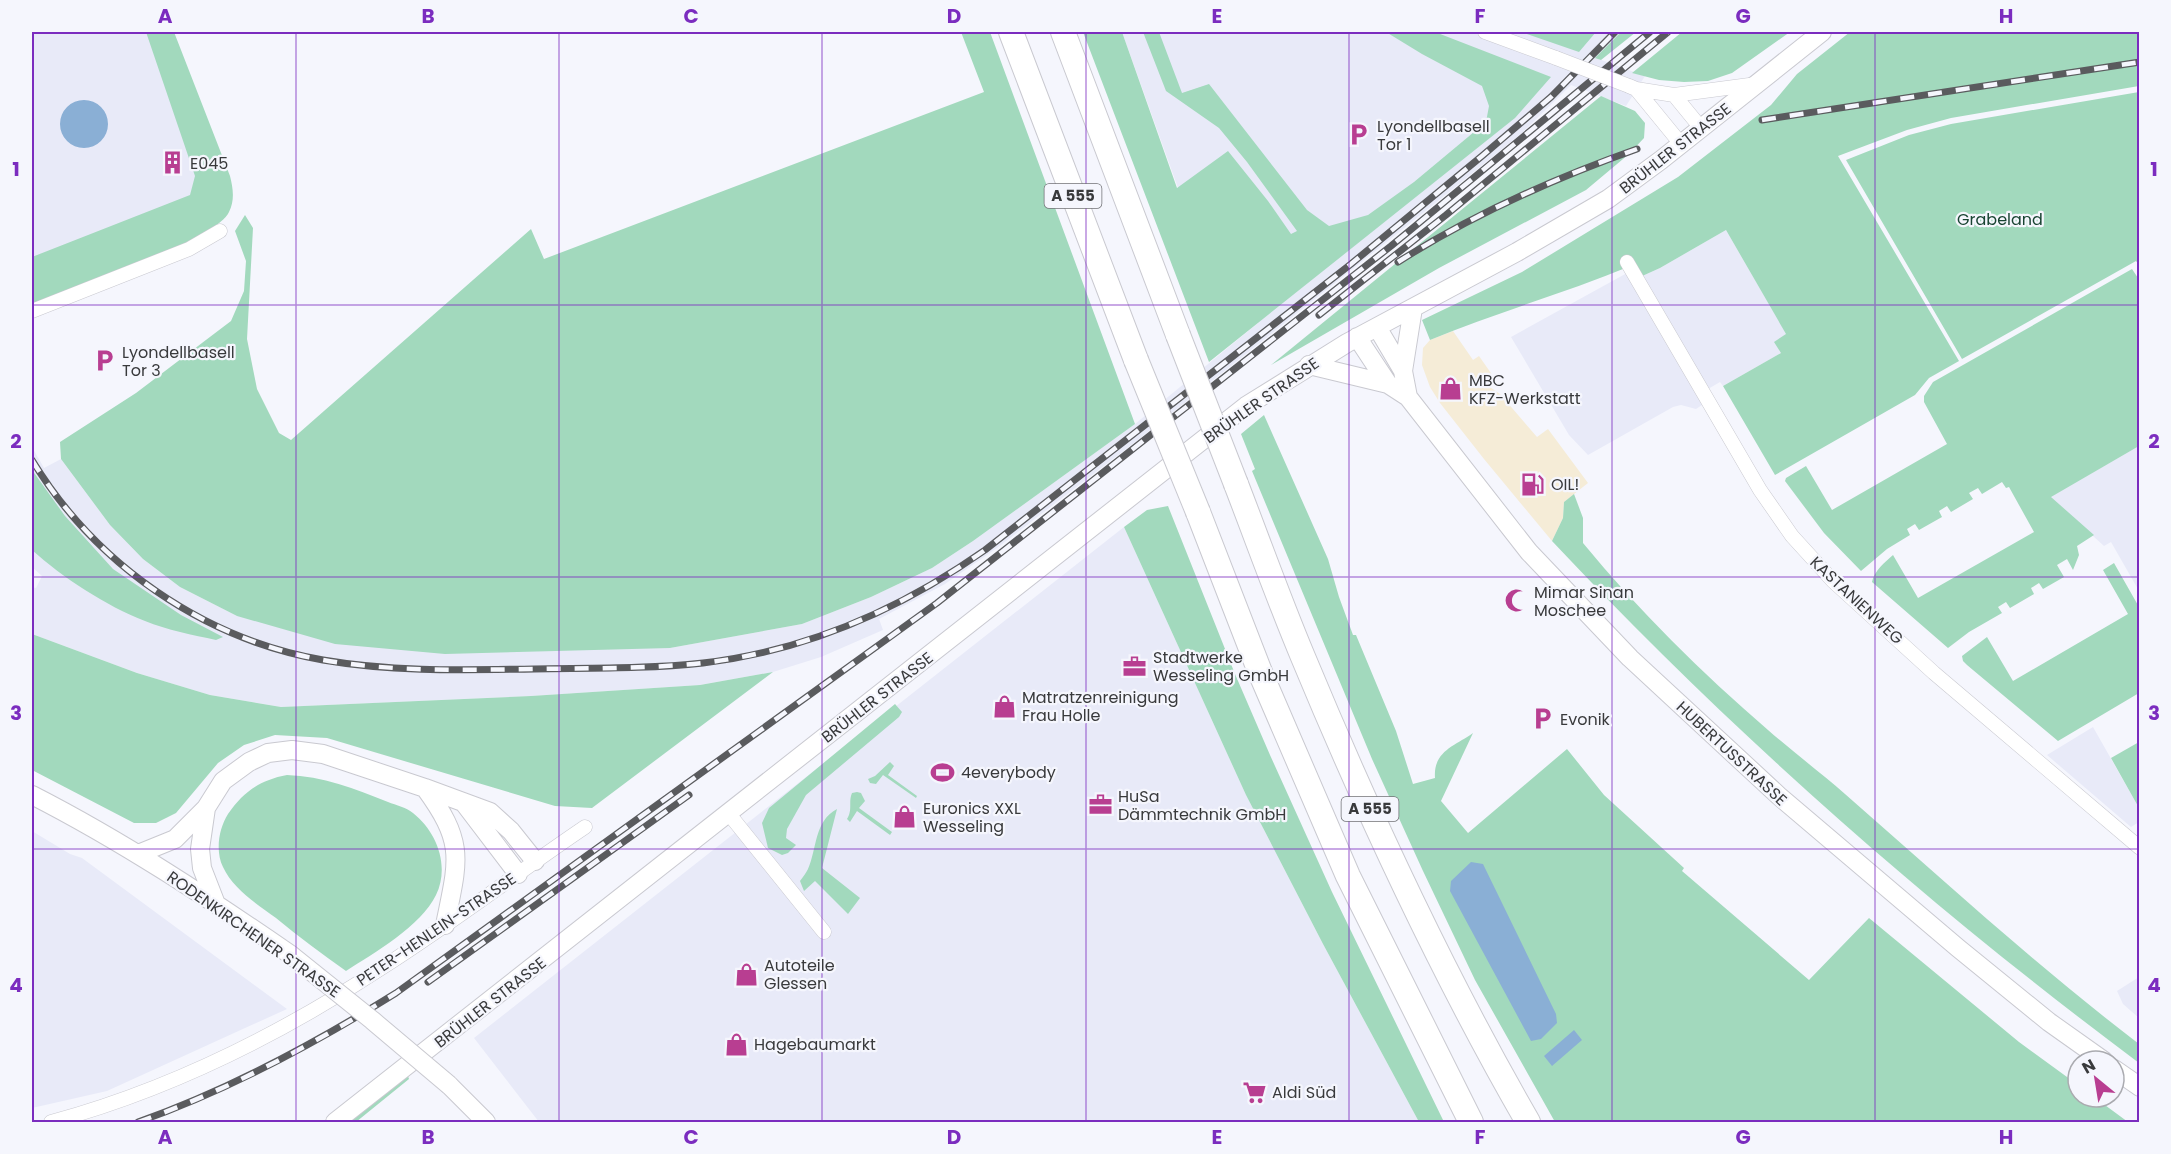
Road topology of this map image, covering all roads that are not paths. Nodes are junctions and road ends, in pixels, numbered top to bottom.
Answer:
1 (1011, 32) edge
2 (1063, 32) edge
3 (1485, 32) edge
4 (1822, 32) edge
5 (1757, 84) junction
6 (1632, 88) junction
7 (1674, 95) junction
8 (1701, 128) junction
9 (1681, 144) junction
10 (220, 231) dead end
11 (1627, 262) dead end
12 (1413, 308) junction
13 (32, 311) edge
14 (1377, 327) junction
15 (1357, 337) junction
16 (1309, 366) junction
17 (1403, 371) junction
18 (1388, 384) junction
19 (1408, 398) junction
20 (425, 788) junction
21 (32, 795) edge
22 (464, 803) junction
23 (206, 808) junction
24 (729, 814) junction
25 (585, 827) dead end
26 (2139, 849) edge
27 (138, 854) junction
28 (535, 861) junction
29 (518, 874) junction
30 (216, 904) junction
31 (445, 925) junction
32 (824, 932) dead end
33 (2087, 1049) edge
34 (2126, 1078) edge
35 (2139, 1087) edge
36 (51, 1122) edge
37 (335, 1122) edge
38 (486, 1122) edge
39 (1471, 1122) edge
40 (1528, 1122) edge

1 - 39 highway, A 555, bridge
2 - 40 highway, A 555, bridge
3 - 6 street, bridge
4 - 5 main road, BRÜHLER STRASSE
5 - 7 street
5 - 8 main road, BRÜHLER STRASSE
6 - 7 street
6 - 9 street
7 - 8 street
8 - 9 main road, BRÜHLER STRASSE
9 - 12 main road, BRÜHLER STRASSE
10 - 13 street
11 - 26 street, KASTANIENWEG
12 - 14 main road, BRÜHLER STRASSE
12 - 17 main road
14 - 15 main road, BRÜHLER STRASSE
14 - 17 main road, HUBERTUSSTRASSE
15 - 16 main road, BRÜHLER STRASSE
15 - 18 main road, HUBERTUSSTRASSE
16 - 18 main road
16 - 24 main road, BRÜHLER STRASSE
17 - 19 main road, HUBERTUSSTRASSE
18 - 19 main road, HUBERTUSSTRASSE
19 - 33 main road, HUBERTUSSTRASSE
20 - 22 main road
20 - 23 main road
20 - 31 main road
21 - 27 main road, RODENKIRCHENER STRASSE
22 - 28 main road
22 - 29 main road
23 - 27 main road
23 - 30 main road
24 - 32 street
24 - 37 main road, BRÜHLER STRASSE
25 - 28 street, PETER-HENLEIN-STRASSE
27 - 30 main road, RODENKIRCHENER STRASSE
28 - 29 street, PETER-HENLEIN-STRASSE
29 - 31 street, PETER-HENLEIN-STRASSE
30 - 38 main road, RODENKIRCHENER STRASSE, bridge
31 - 36 street, PETER-HENLEIN-STRASSE
34 - 35 main road

